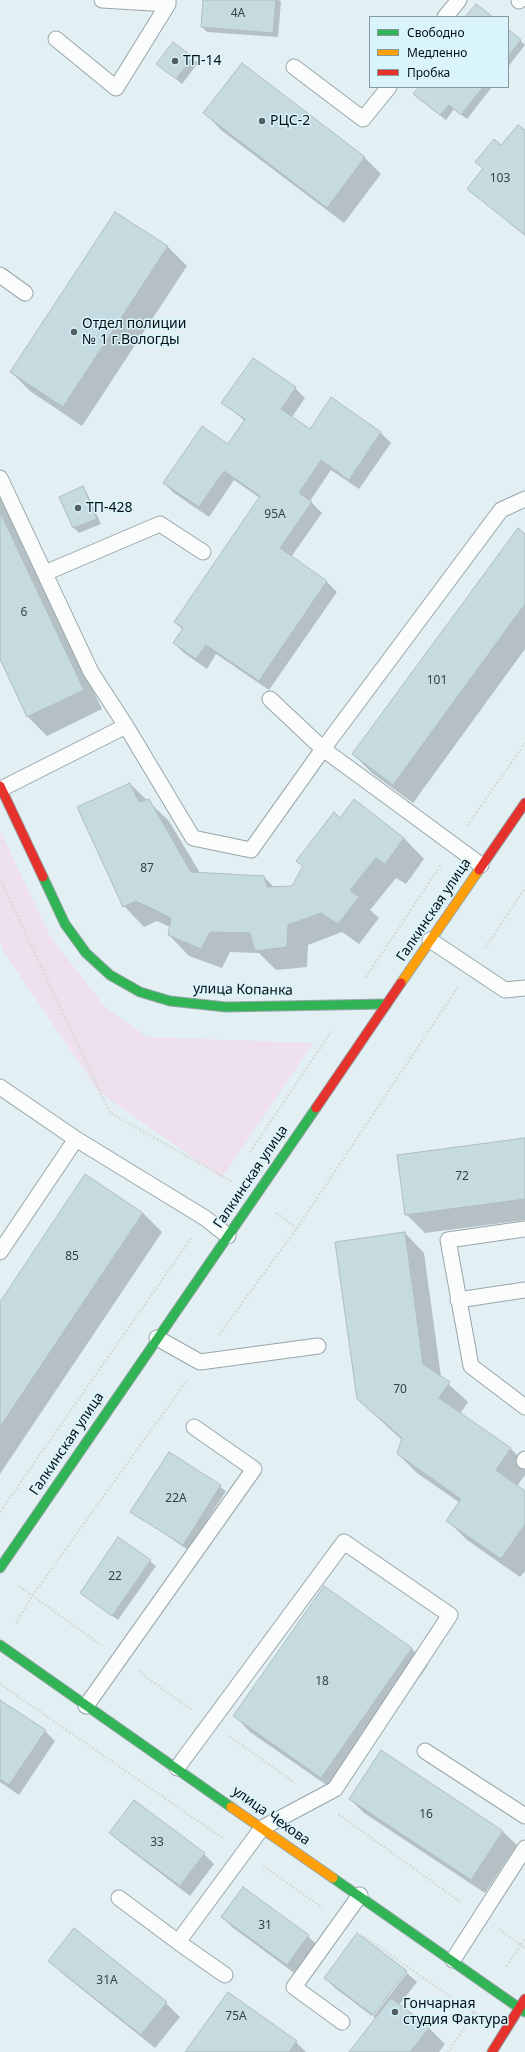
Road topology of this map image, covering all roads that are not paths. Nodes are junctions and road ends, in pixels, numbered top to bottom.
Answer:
1 (102, 0) edge
2 (459, 0) edge
3 (168, 2) edge
4 (447, 16) edge
5 (56, 39) dead end
6 (294, 67) dead end
7 (388, 88) edge
8 (0, 276) edge
9 (25, 293) dead end
10 (0, 478) edge
11 (525, 499) edge
12 (203, 552) dead end
13 (45, 573) junction
14 (270, 699) dead end
15 (126, 726) junction
16 (323, 749) junction
17 (1, 787) edge
18 (525, 803) edge
19 (481, 865) junction
20 (430, 940) junction
21 (525, 988) edge
22 (387, 1004) junction
23 (0, 1087) edge
24 (76, 1140) junction
25 (525, 1229) edge
26 (228, 1236) junction
27 (0, 1252) edge
28 (525, 1290) edge
29 (458, 1300) junction
30 (157, 1338) junction
31 (318, 1346) dead end
32 (525, 1407) edge
33 (194, 1427) dead end
34 (0, 1568) edge
35 (0, 1645) edge
36 (86, 1706) junction
37 (425, 1751) dead end
38 (177, 1768) junction
39 (525, 1816) edge
40 (262, 1828) junction
41 (525, 1848) edge
42 (360, 1895) junction
43 (119, 1898) dead end
44 (178, 1942) junction
45 (453, 1960) junction
46 (225, 1975) dead end
47 (525, 1999) edge
48 (522, 2010) edge
49 (342, 2022) dead end
50 (492, 2052) edge

1 - 3 lane
2 - 4 lane
3 - 5 lane
6 - 7 lane
8 - 9 lane
10 - 13 lane
11 - 16 lane
12 - 13 lane
13 - 15 lane
14 - 16 lane
15 - 16 lane
15 - 17 lane
16 - 19 lane
17 - 22 street, улица Копанка
18 - 19 street, Галкинская улица
19 - 20 street, Галкинская улица
20 - 21 lane
20 - 22 street, Галкинская улица
22 - 26 street, Галкинская улица
23 - 24 lane
24 - 26 lane
24 - 27 lane
25 - 29 lane
26 - 30 street, Галкинская улица
28 - 29 lane
29 - 32 lane
30 - 31 lane
30 - 34 street, Галкинская улица
33 - 36 lane
35 - 36 street, улица Чехова
36 - 38 street, улица Чехова
37 - 39 lane
38 - 40 street, улица Чехова
38 - 40 lane
40 - 42 street, улица Чехова
40 - 44 lane
41 - 45 lane
42 - 45 street, улица Чехова
42 - 49 lane
43 - 44 lane
44 - 46 lane
45 - 48 street, улица Чехова
47 - 48 street
48 - 50 street

